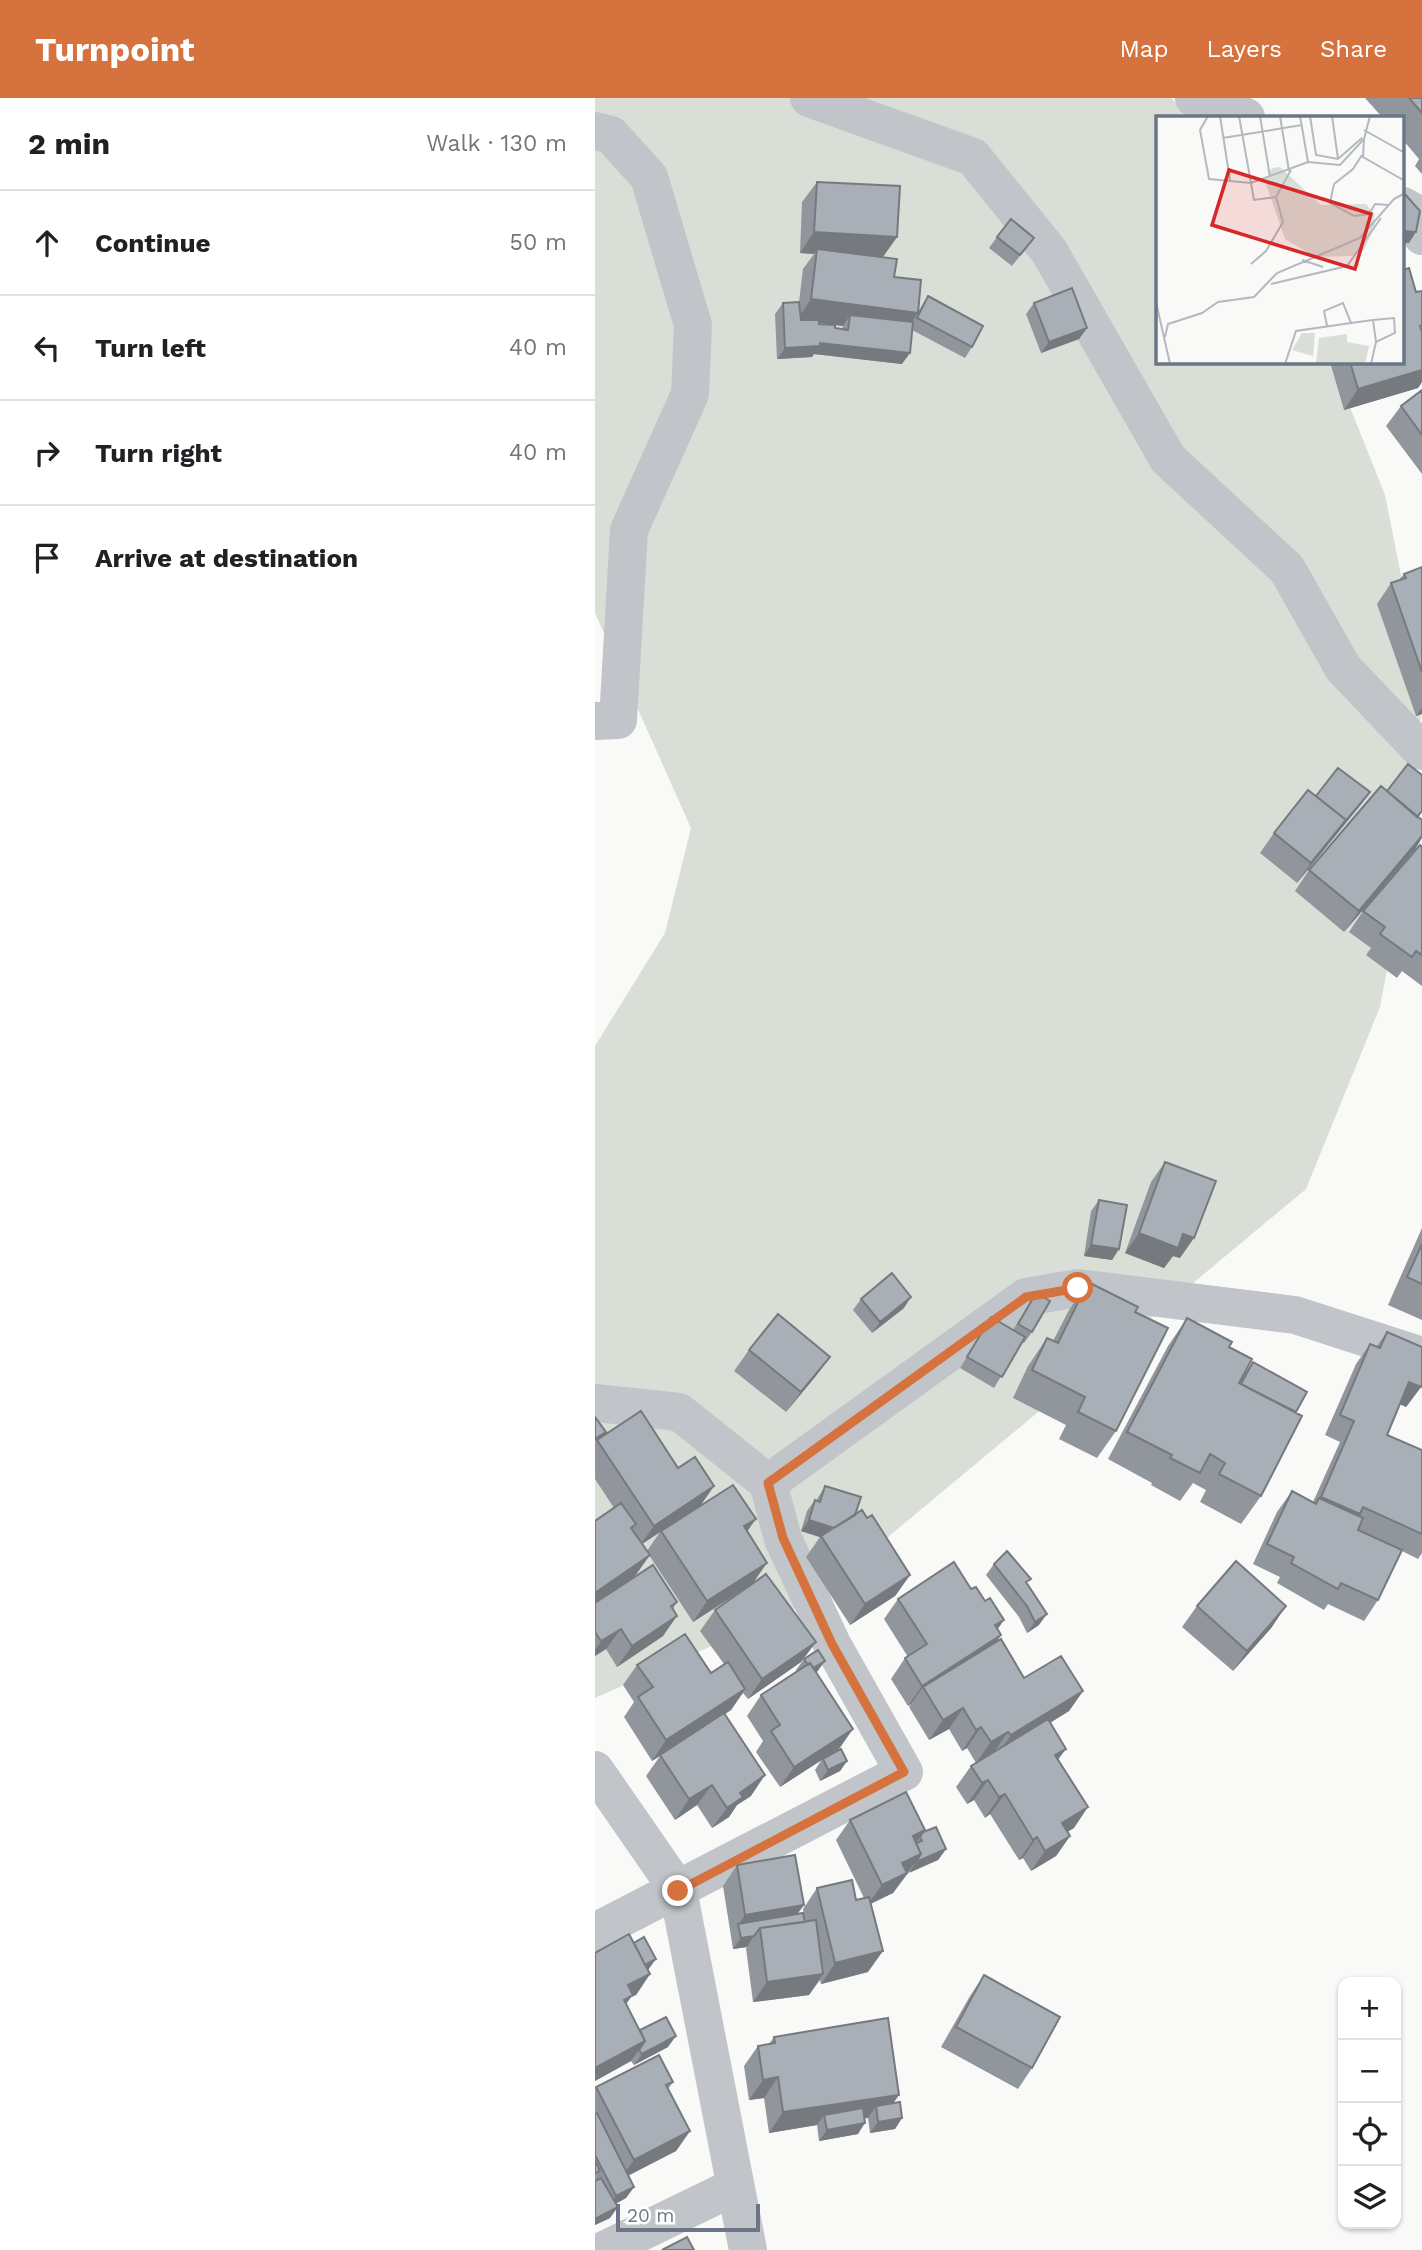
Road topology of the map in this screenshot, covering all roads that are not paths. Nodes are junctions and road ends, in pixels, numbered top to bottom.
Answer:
1 (809, 98) edge
2 (1194, 98) edge
3 (1243, 116) edge
4 (595, 131) edge
5 (1405, 207) edge
6 (1422, 236) edge
7 (595, 721) edge
8 (1422, 751) edge
9 (1422, 1356) edge
10 (595, 1403) edge
11 (768, 1483) junction
12 (595, 1770) edge
13 (678, 1891) junction
14 (595, 1932) edge
15 (734, 2187) junction
16 (604, 2250) edge
17 (748, 2250) edge

1 - 8 street
2 - 3 street
4 - 7 street
5 - 6 street
9 - 11 street
10 - 11 street
11 - 13 street
12 - 13 street
13 - 14 street
13 - 15 street
15 - 16 street
15 - 17 street

